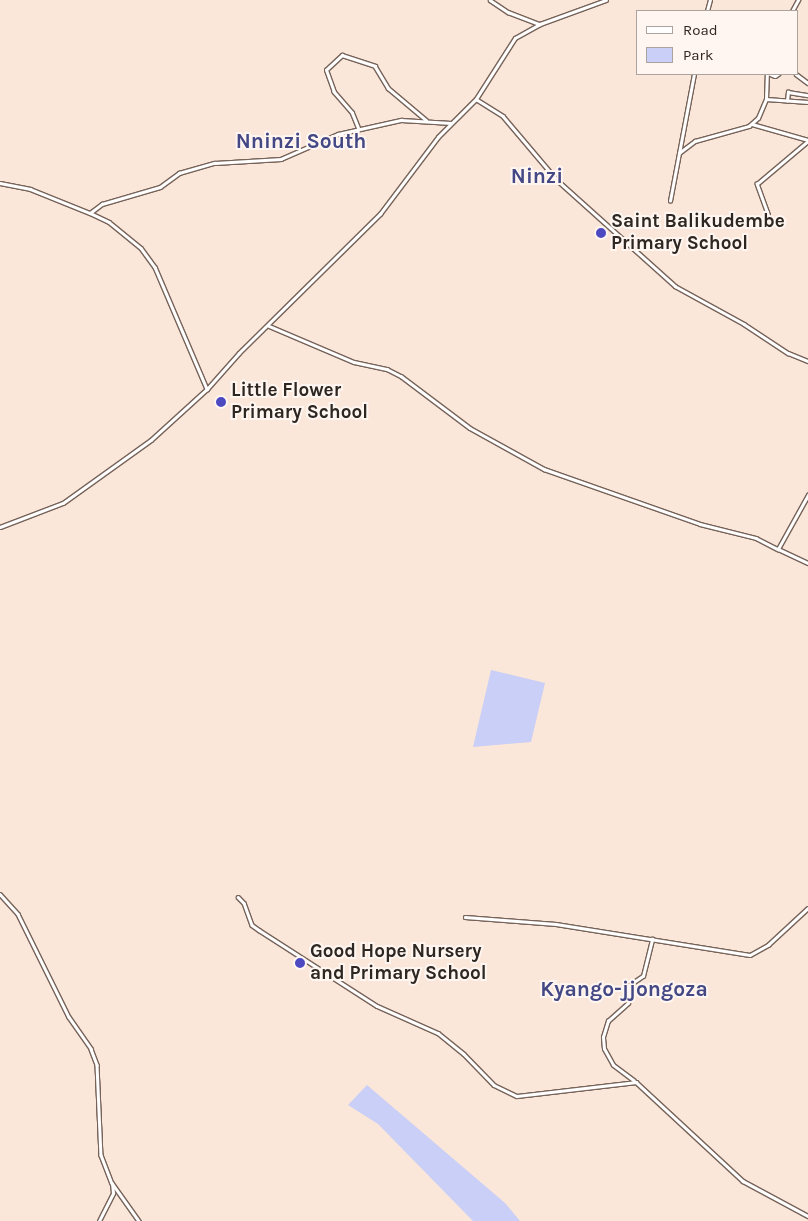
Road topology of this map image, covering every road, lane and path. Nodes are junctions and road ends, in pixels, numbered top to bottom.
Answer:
1 (490, 0) edge
2 (606, 0) edge
3 (540, 24) junction
4 (694, 75) edge
5 (769, 75) edge
6 (797, 75) edge
7 (808, 83) edge
8 (808, 95) edge
9 (476, 99) junction
10 (766, 99) junction
11 (787, 102) junction
12 (808, 102) edge
13 (428, 121) junction
14 (451, 123) junction
15 (751, 124) junction
16 (358, 129) junction
17 (808, 140) edge
18 (679, 152) junction
19 (0, 183) edge
20 (670, 201) dead end
21 (90, 213) junction
22 (768, 215) dead end
23 (269, 326) junction
24 (808, 361) edge
25 (207, 389) junction
26 (808, 495) edge
27 (0, 527) edge
28 (778, 549) junction
29 (808, 563) edge
30 (0, 894) edge
31 (238, 897) dead end
32 (808, 908) edge
33 (465, 917) dead end
34 (652, 939) junction
35 (636, 1082) junction
36 (112, 1182) junction
37 (808, 1216) edge
38 (99, 1221) edge
39 (139, 1221) edge

1 - 3 street
2 - 3 street
3 - 9 street
4 - 18 street
5 - 10 street
6 - 7 street
8 - 11 street
9 - 14 street
9 - 24 street
10 - 11 street
10 - 15 street
11 - 12 street
13 - 14 street
13 - 16 street
13 - 16 street
14 - 23 street
15 - 17 street
15 - 18 street
16 - 21 street
17 - 22 street
18 - 20 street
19 - 21 street
21 - 25 street
23 - 25 street
23 - 28 street
25 - 27 street
26 - 28 street
28 - 29 street
30 - 36 street
31 - 35 street
32 - 34 street
33 - 34 street
34 - 35 street
35 - 37 street
36 - 38 street
36 - 39 street

